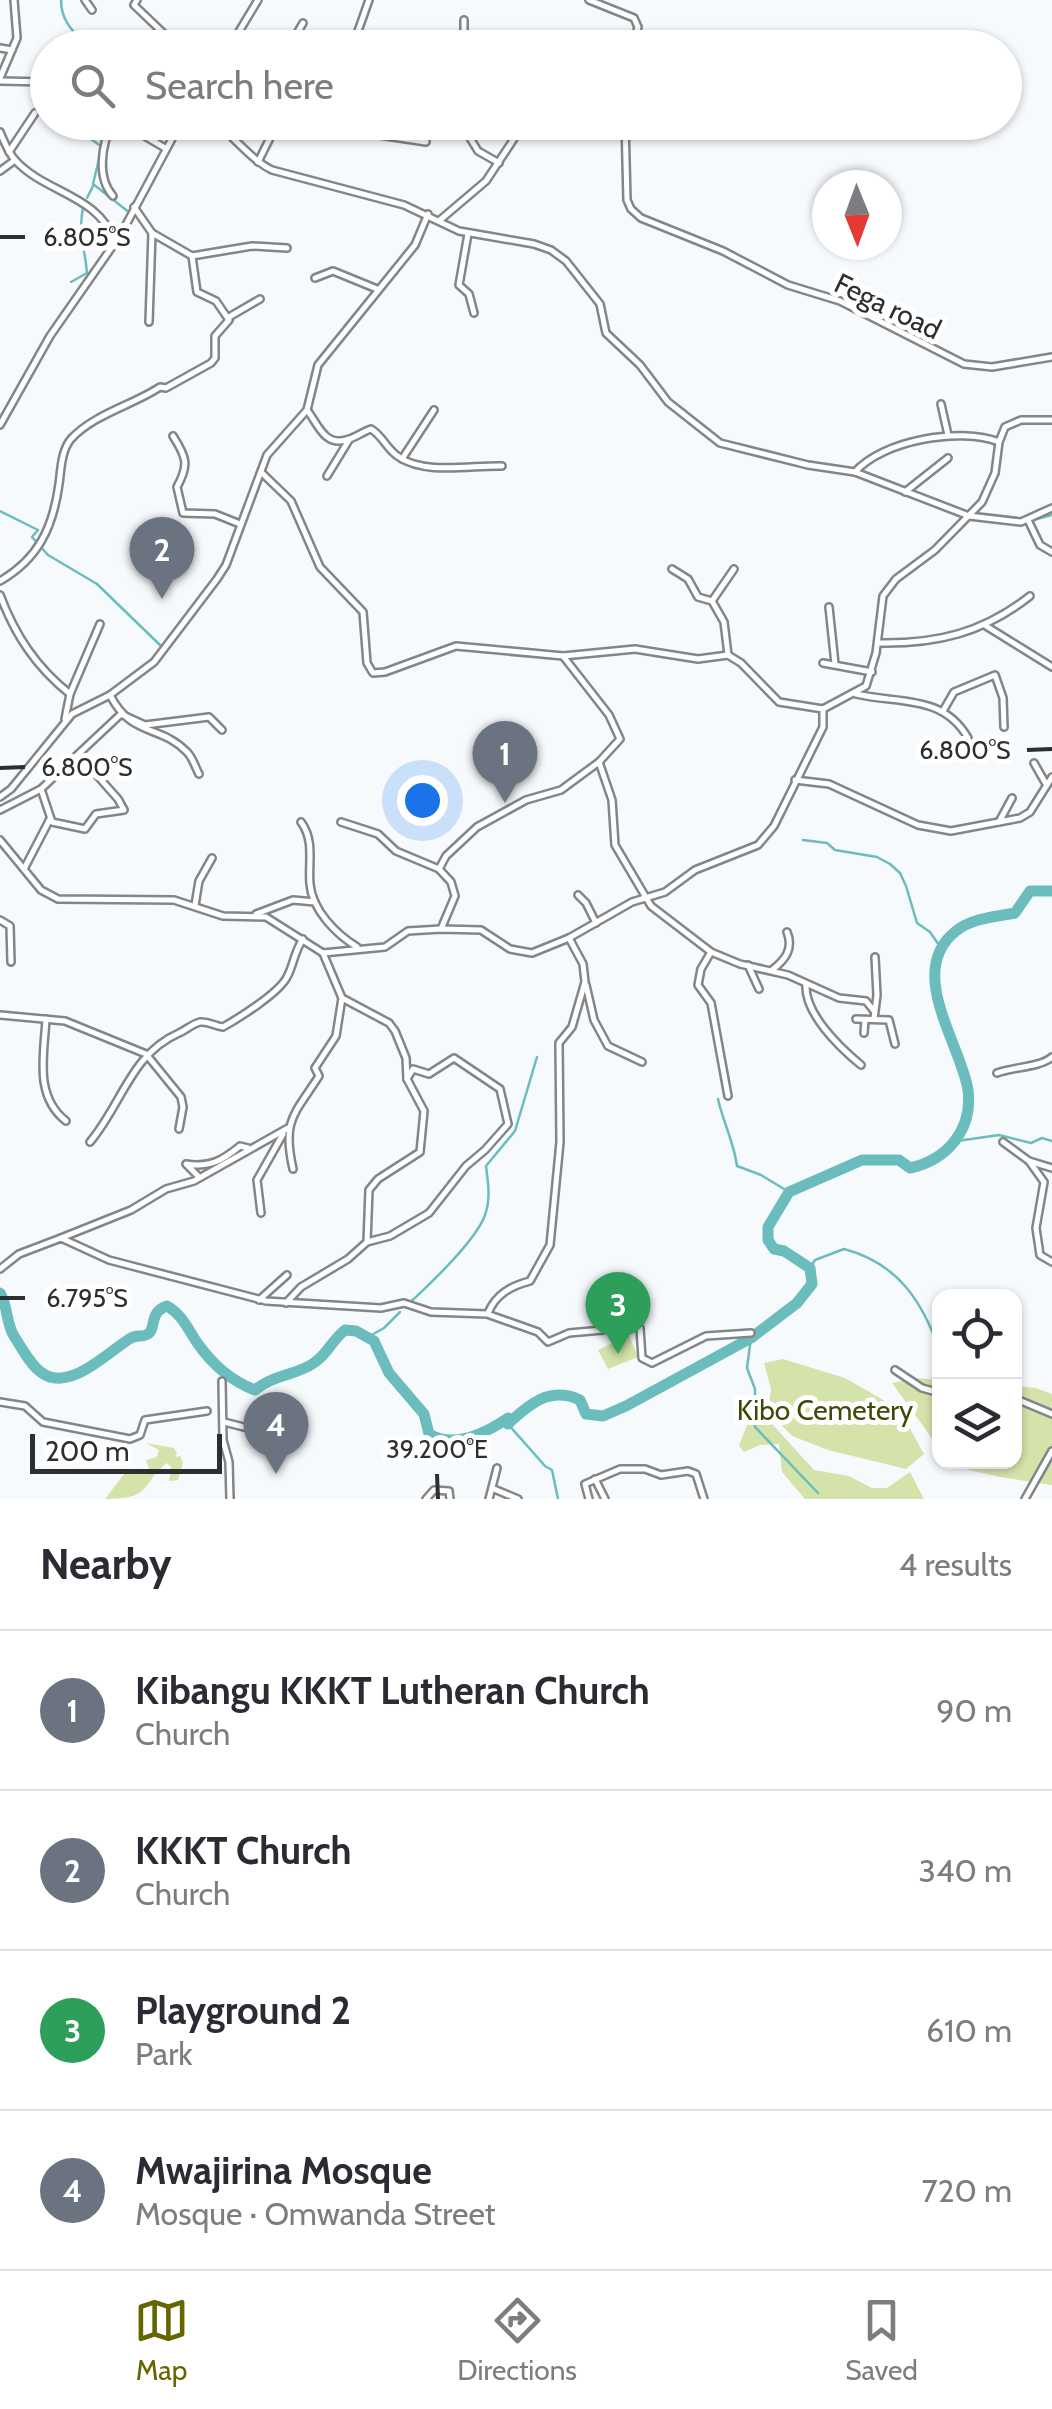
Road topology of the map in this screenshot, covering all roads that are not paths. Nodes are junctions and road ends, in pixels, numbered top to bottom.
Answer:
1 (14, 0) edge
2 (85, 0) edge
3 (126, 0) edge
4 (258, 0) edge
5 (369, 0) edge
6 (588, 0) edge
7 (136, 2) edge
8 (92, 10) dead end
9 (464, 20) dead end
10 (303, 22) dead end
11 (162, 30) edge
12 (240, 30) edge
13 (298, 30) edge
14 (358, 30) edge
15 (464, 30) edge
16 (637, 30) edge
17 (0, 48) edge
18 (12, 50) junction
19 (0, 80) edge
20 (30, 81) edge
21 (30, 119) edge
22 (0, 132) edge
23 (106, 140) edge
24 (152, 140) edge
25 (170, 140) edge
26 (238, 140) edge
27 (269, 140) edge
28 (414, 140) edge
29 (471, 140) edge
30 (514, 140) edge
31 (625, 140) edge
32 (426, 142) dead end
33 (165, 148) junction
34 (9, 152) junction
35 (15, 160) junction
36 (258, 162) junction
37 (499, 163) junction
38 (0, 171) edge
39 (113, 196) dead end
40 (134, 207) junction
41 (428, 214) junction
42 (440, 220) junction
43 (152, 232) junction
44 (468, 234) junction
45 (116, 242) junction
46 (287, 248) dead end
47 (192, 256) junction
48 (315, 278) dead end
49 (377, 289) junction
50 (260, 299) dead end
51 (474, 313) dead end
52 (229, 317) junction
53 (149, 322) dead end
54 (1052, 357) edge
55 (941, 404) dead end
56 (308, 410) junction
57 (434, 410) dead end
58 (4, 411) edge
59 (1052, 420) edge
60 (0, 425) edge
61 (948, 435) junction
62 (173, 436) dead end
63 (349, 440) junction
64 (999, 442) junction
65 (948, 458) dead end
66 (402, 459) junction
67 (502, 466) dead end
68 (855, 472) junction
69 (262, 473) junction
70 (327, 476) dead end
71 (905, 492) junction
72 (1052, 508) edge
73 (969, 516) junction
74 (1027, 519) junction
75 (240, 524) junction
76 (1052, 552) edge
77 (672, 569) dead end
78 (734, 569) dead end
79 (0, 581) edge
80 (0, 595) edge
81 (1030, 596) dead end
82 (712, 601) junction
83 (829, 607) dead end
84 (100, 624) dead end
85 (986, 626) junction
86 (878, 642) junction
87 (728, 655) junction
88 (563, 656) junction
89 (823, 664) dead end
90 (835, 664) junction
91 (1052, 668) edge
92 (872, 672) junction
93 (70, 694) junction
94 (856, 694) junction
95 (110, 695) junction
96 (823, 710) junction
97 (943, 711) junction
98 (121, 714) junction
99 (65, 720) junction
100 (1004, 726) dead end
101 (222, 730) dead end
102 (968, 738) dead end
103 (79, 756) junction
104 (599, 762) junction
105 (1034, 763) dead end
106 (199, 774) dead end
107 (1052, 777) edge
108 (796, 780) junction
109 (1046, 784) junction
110 (41, 789) junction
111 (0, 798) edge
112 (1012, 798) dead end
113 (0, 810) edge
114 (50, 819) junction
115 (301, 822) dead end
116 (341, 822) dead end
117 (998, 824) junction
118 (0, 840) edge
119 (212, 858) dead end
120 (24, 869) junction
121 (439, 870) junction
122 (578, 896) dead end
123 (646, 897) junction
124 (315, 902) junction
125 (195, 904) junction
126 (254, 915) junction
127 (0, 920) edge
128 (596, 923) junction
129 (441, 930) junction
130 (787, 932) dead end
131 (570, 938) junction
132 (303, 939) junction
133 (356, 947) dead end
134 (711, 952) junction
135 (323, 953) junction
136 (875, 957) dead end
137 (11, 962) dead end
138 (748, 965) junction
139 (772, 970) junction
140 (585, 982) junction
141 (806, 984) junction
142 (759, 989) dead end
143 (342, 998) junction
144 (0, 1015) edge
145 (874, 1016) junction
146 (46, 1019) junction
147 (856, 1019) dead end
148 (865, 1020) junction
149 (864, 1033) dead end
150 (895, 1044) dead end
151 (146, 1054) junction
152 (1052, 1057) edge
153 (642, 1062) dead end
154 (861, 1065) dead end
155 (997, 1073) dead end
156 (407, 1080) junction
157 (728, 1096) dead end
158 (66, 1121) dead end
159 (288, 1128) junction
160 (179, 1129) dead end
161 (90, 1142) dead end
162 (1003, 1142) dead end
163 (248, 1148) junction
164 (1029, 1161) junction
165 (1052, 1168) edge
166 (293, 1169) dead end
167 (198, 1176) junction
168 (262, 1213) dead end
169 (61, 1238) junction
170 (368, 1242) junction
171 (1052, 1262) edge
172 (0, 1269) edge
173 (287, 1274) dead end
174 (259, 1300) junction
175 (286, 1303) junction
176 (488, 1314) junction
177 (751, 1333) dead end
178 (894, 1370) dead end
179 (222, 1381) dead end
180 (932, 1391) edge
181 (1022, 1401) edge
182 (0, 1402) edge
183 (207, 1411) dead end
184 (1052, 1414) edge
185 (224, 1422) junction
186 (264, 1432) dead end
187 (1052, 1452) edge
188 (497, 1468) dead end
189 (595, 1480) junction
190 (493, 1488) junction
191 (230, 1499) edge
192 (426, 1499) edge
193 (450, 1499) edge
194 (489, 1499) edge
195 (518, 1499) edge
196 (590, 1499) edge
197 (605, 1499) edge
198 (704, 1499) edge
199 (1025, 1499) edge

1 - 18 street
2 - 8 street
3 - 7 street
4 - 12 street
5 - 14 street
6 - 16 street
7 - 11 street
9 - 15 street
10 - 13 street
17 - 18 street
18 - 19 street
19 - 20 street
21 - 34 street
22 - 34 street
23 - 39 street
24 - 33 street
25 - 33 street
26 - 36 street
27 - 36 street
28 - 32 street
29 - 37 street
30 - 37 street
31 - 54 street, Fega road
33 - 40 street
34 - 35 street
35 - 38 street
35 - 45 street
36 - 41 street
37 - 42 street
40 - 43 street
40 - 45 street
41 - 42 street
41 - 49 street
42 - 44 street
43 - 47 street
43 - 53 street
44 - 51 street
44 - 68 street
45 - 58 street
46 - 47 street
47 - 52 street
48 - 49 street
49 - 56 street
50 - 52 street
52 - 79 street
55 - 61 street
56 - 63 street
56 - 69 street
57 - 66 street
58 - 60 street
59 - 64 street
61 - 64 street
61 - 68 street
62 - 75 street
63 - 66 street
63 - 70 street
64 - 73 street
65 - 71 street
66 - 67 street
68 - 71 street
69 - 75 street
69 - 88 street
71 - 73 street
72 - 74 street
73 - 74 street
73 - 86 street
74 - 76 street
75 - 95 street
77 - 82 street
78 - 82 street
80 - 93 street
81 - 85 street
82 - 87 street
83 - 90 street
84 - 93 street
85 - 86 street
85 - 91 street
86 - 92 street
87 - 88 street
87 - 96 street
88 - 104 street
89 - 90 street
90 - 92 street
92 - 94 street
93 - 99 street
94 - 96 street
94 - 97 street
95 - 98 street
95 - 99 street
96 - 108 street
97 - 100 street
97 - 102 street
98 - 101 street
98 - 103 street
98 - 106 street
99 - 111 street
103 - 110 street
103 - 114 street
104 - 121 street
104 - 123 street
105 - 109 street
107 - 109 street
108 - 117 street
108 - 123 street
109 - 117 street
110 - 113 street
110 - 114 street
112 - 117 street
114 - 120 street
115 - 124 street
116 - 121 street
118 - 120 street
119 - 125 street
120 - 125 street
121 - 129 street
122 - 128 street
123 - 128 street
123 - 134 street
124 - 126 street
124 - 133 street
125 - 126 street
126 - 132 street
127 - 137 street
128 - 131 street
129 - 131 street
129 - 135 street
130 - 139 street
131 - 140 street
132 - 135 street
132 - 151 street
134 - 138 street
134 - 157 street
135 - 143 street
136 - 145 street
138 - 139 street
138 - 142 street
139 - 141 street
140 - 153 street
140 - 176 street
141 - 145 street
141 - 154 street
143 - 156 street
143 - 159 street
144 - 146 street
145 - 148 street
145 - 150 street
146 - 151 street
146 - 158 street
147 - 148 street
148 - 149 street
151 - 160 street
151 - 161 street
152 - 155 street
156 - 170 street
156 - 170 street
159 - 163 street
159 - 166 street
159 - 168 street
162 - 164 street
163 - 167 street
163 - 167 street
164 - 165 street
164 - 171 street
167 - 169 street
169 - 172 street
169 - 174 street
170 - 175 street
173 - 174 street
174 - 175 street
175 - 176 street
176 - 177 street
178 - 180 street
179 - 185 street
181 - 184 street
182 - 183 street
185 - 186 street
185 - 191 street
187 - 199 street
188 - 190 street
189 - 196 street
189 - 197 street
189 - 198 street
190 - 194 street
190 - 195 street
192 - 193 street

